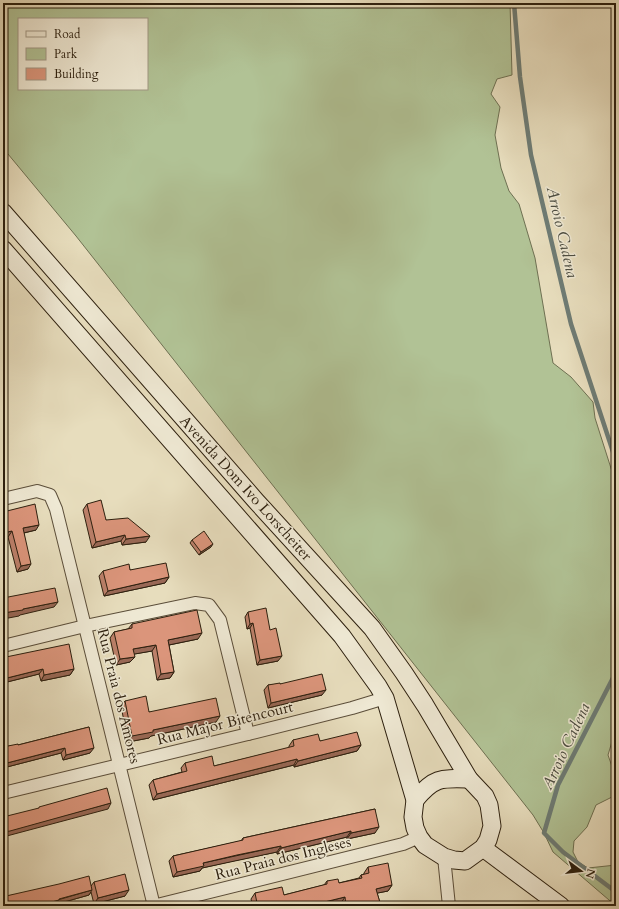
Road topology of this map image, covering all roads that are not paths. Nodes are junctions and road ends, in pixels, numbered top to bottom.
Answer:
1 (3, 212) edge
2 (3, 249) edge
3 (3, 499) edge
4 (85, 626) junction
5 (3, 646) edge
6 (385, 698) junction
7 (248, 734) junction
8 (119, 765) junction
9 (469, 779) junction
10 (3, 793) edge
11 (415, 800) junction
12 (419, 837) junction
13 (483, 848) junction
14 (444, 857) junction
15 (154, 906) edge
16 (449, 906) edge
17 (561, 906) edge

1 - 9 main road, Avenida Dom Ivo Lorscheiter
2 - 6 main road, Avenida Dom Ivo Lorscheiter
3 - 4 street, Rua Praia dos Amores
4 - 5 street
4 - 7 street
4 - 8 street, Rua Praia dos Amores
6 - 7 street, Rua Major Bitencourt
6 - 11 main road, Avenida Dom Ivo Lorscheiter
7 - 8 street, Rua Major Bitencourt
8 - 10 street, Rua Major Bitencourt
8 - 15 street, Rua Praia dos Amores
9 - 11 main road
9 - 13 main road, Avenida Dom Ivo Lorscheiter
11 - 12 main road, Avenida Dom Ivo Lorscheiter
12 - 14 main road
12 - 15 street, Rua Praia dos Ingleses
13 - 14 main road
13 - 17 main road
14 - 16 street

